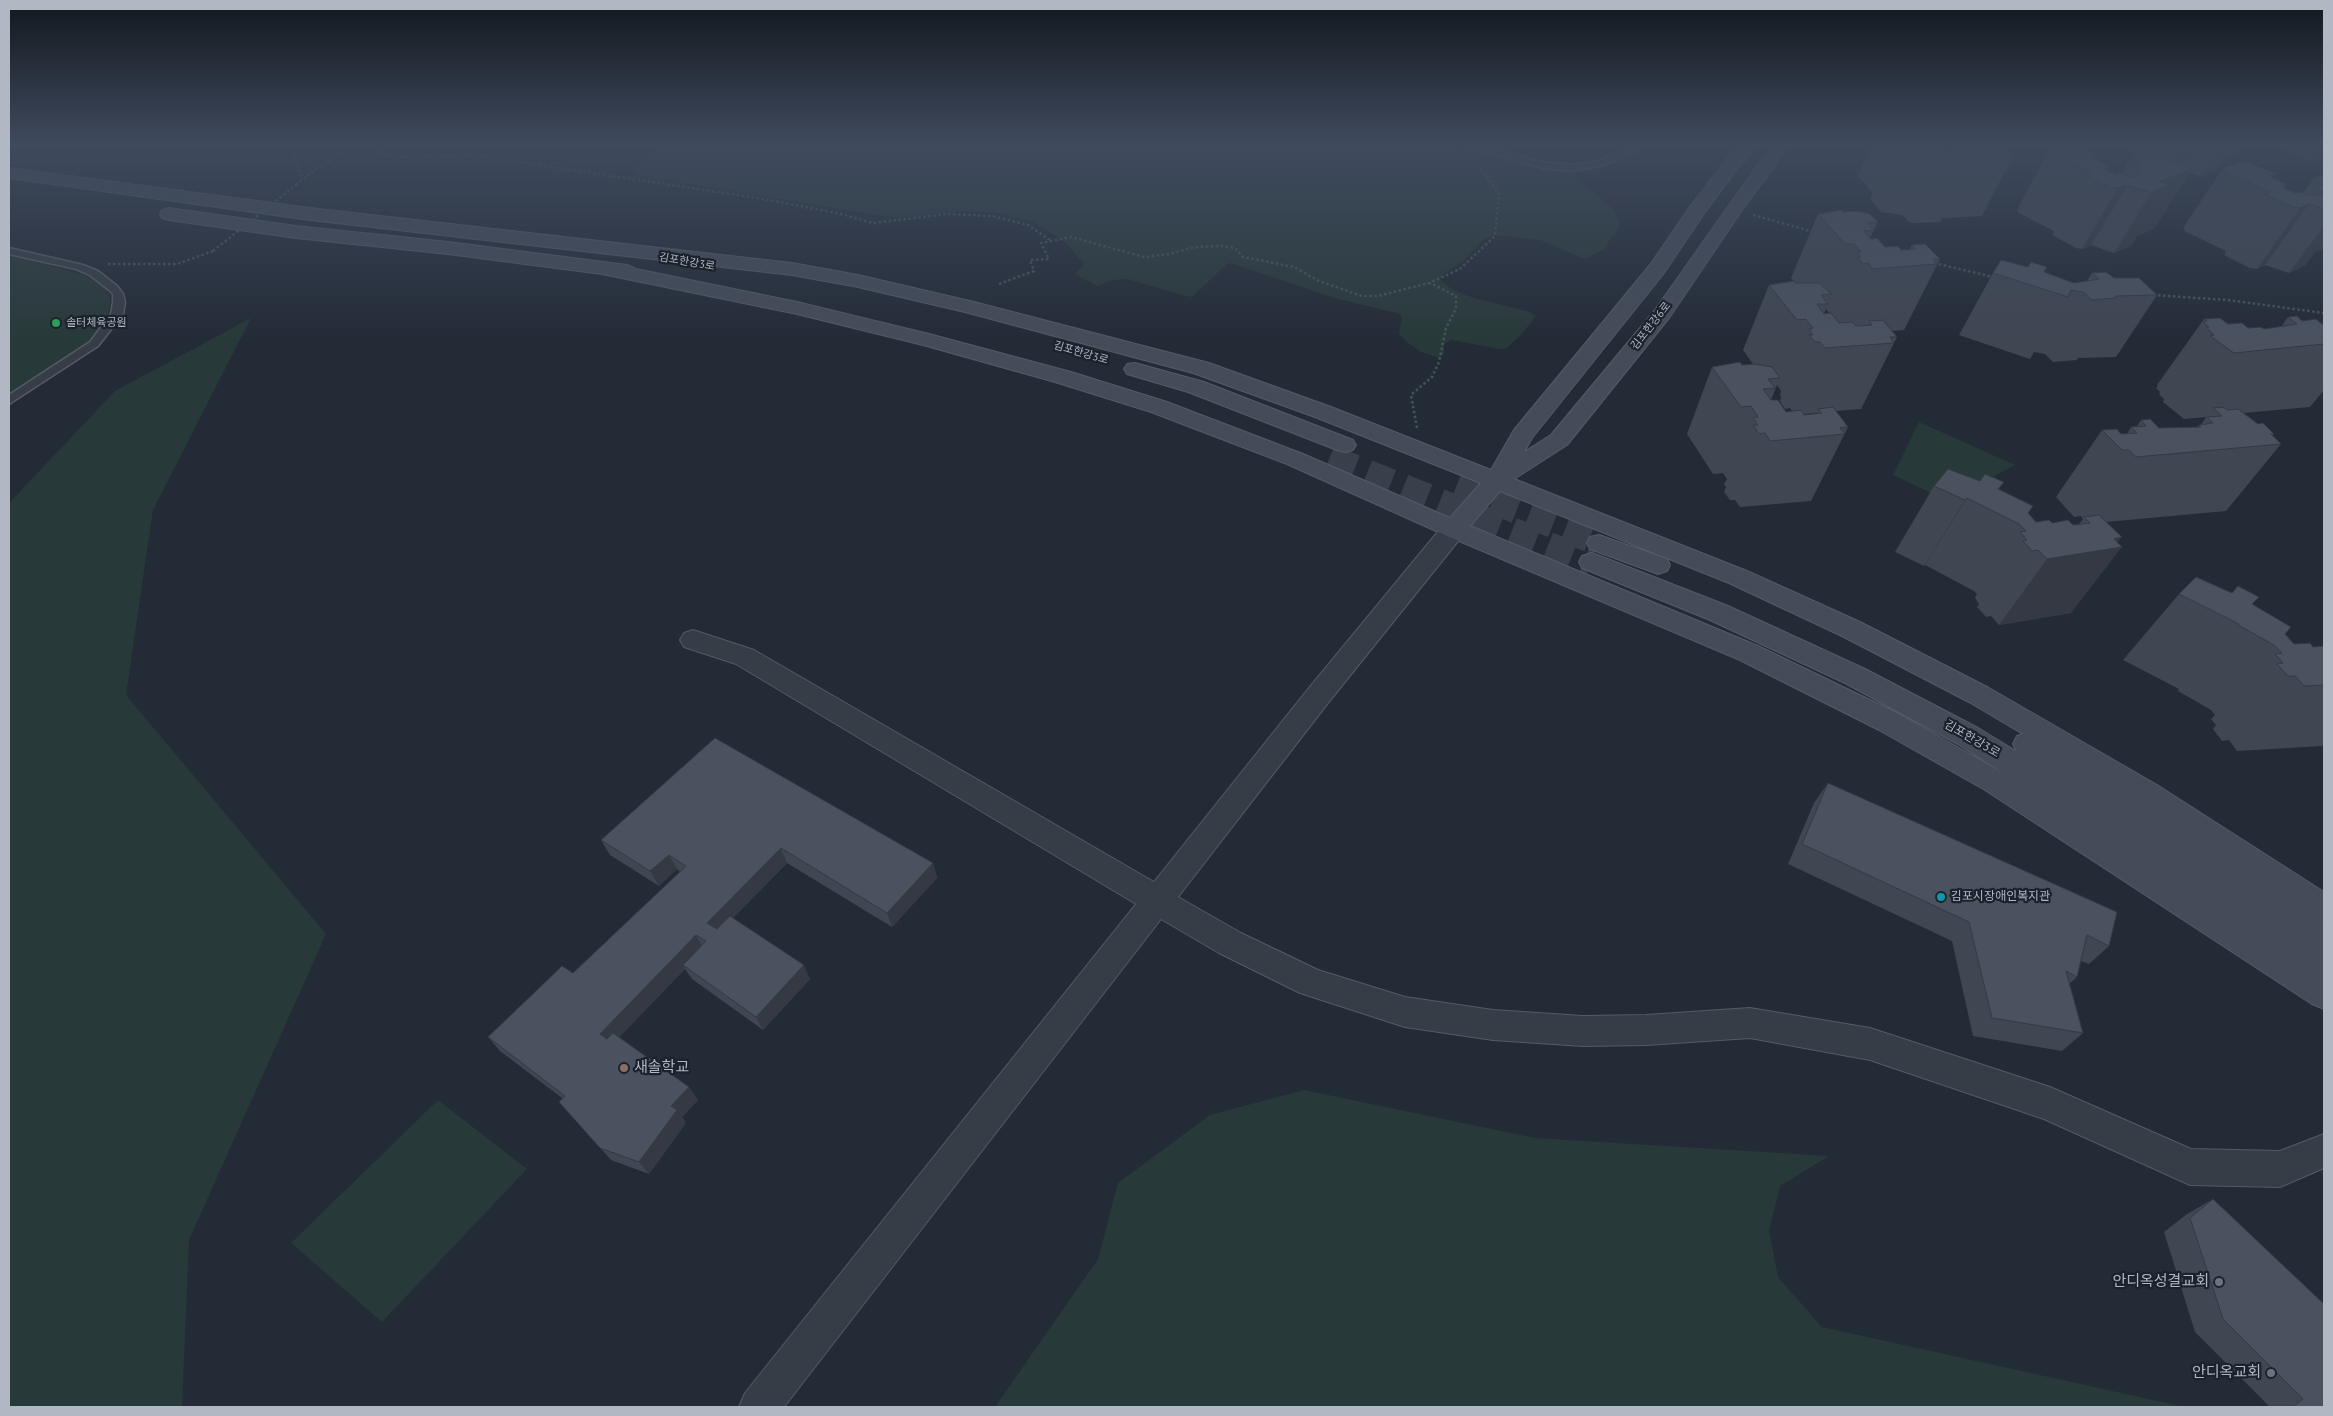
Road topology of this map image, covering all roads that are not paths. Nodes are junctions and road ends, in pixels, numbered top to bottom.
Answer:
1 (155, 212) edge
2 (296, 212) edge
3 (1696, 212) edge
4 (1731, 212) edge
5 (9, 251) edge
6 (611, 260) junction
7 (9, 400) edge
8 (1371, 430) junction
9 (1334, 459) junction
10 (1497, 480) junction
11 (1454, 529) junction
12 (1592, 552) junction
13 (693, 640) dead end
14 (1159, 900) junction
15 (2324, 908) edge
16 (2324, 940) edge
17 (2324, 968) edge
18 (2324, 994) edge
19 (2324, 1151) edge
20 (760, 1407) edge

1 - 6 street, 김포한강3로
2 - 6 street, 김포한강3로
3 - 10 street, 김포한강6로
4 - 10 street, 김포한강6로
5 - 7 lane
6 - 8 street
6 - 9 street
6 - 9 street, 김포한강3로
8 - 9 street
8 - 10 street
9 - 11 street
10 - 11 street, 김포한강6로
10 - 12 street
11 - 12 street
11 - 14 street
12 - 15 street
12 - 16 street, 김포한강3로
12 - 17 street, 김포한강3로
12 - 18 street
13 - 14 street
14 - 19 street
14 - 20 street

